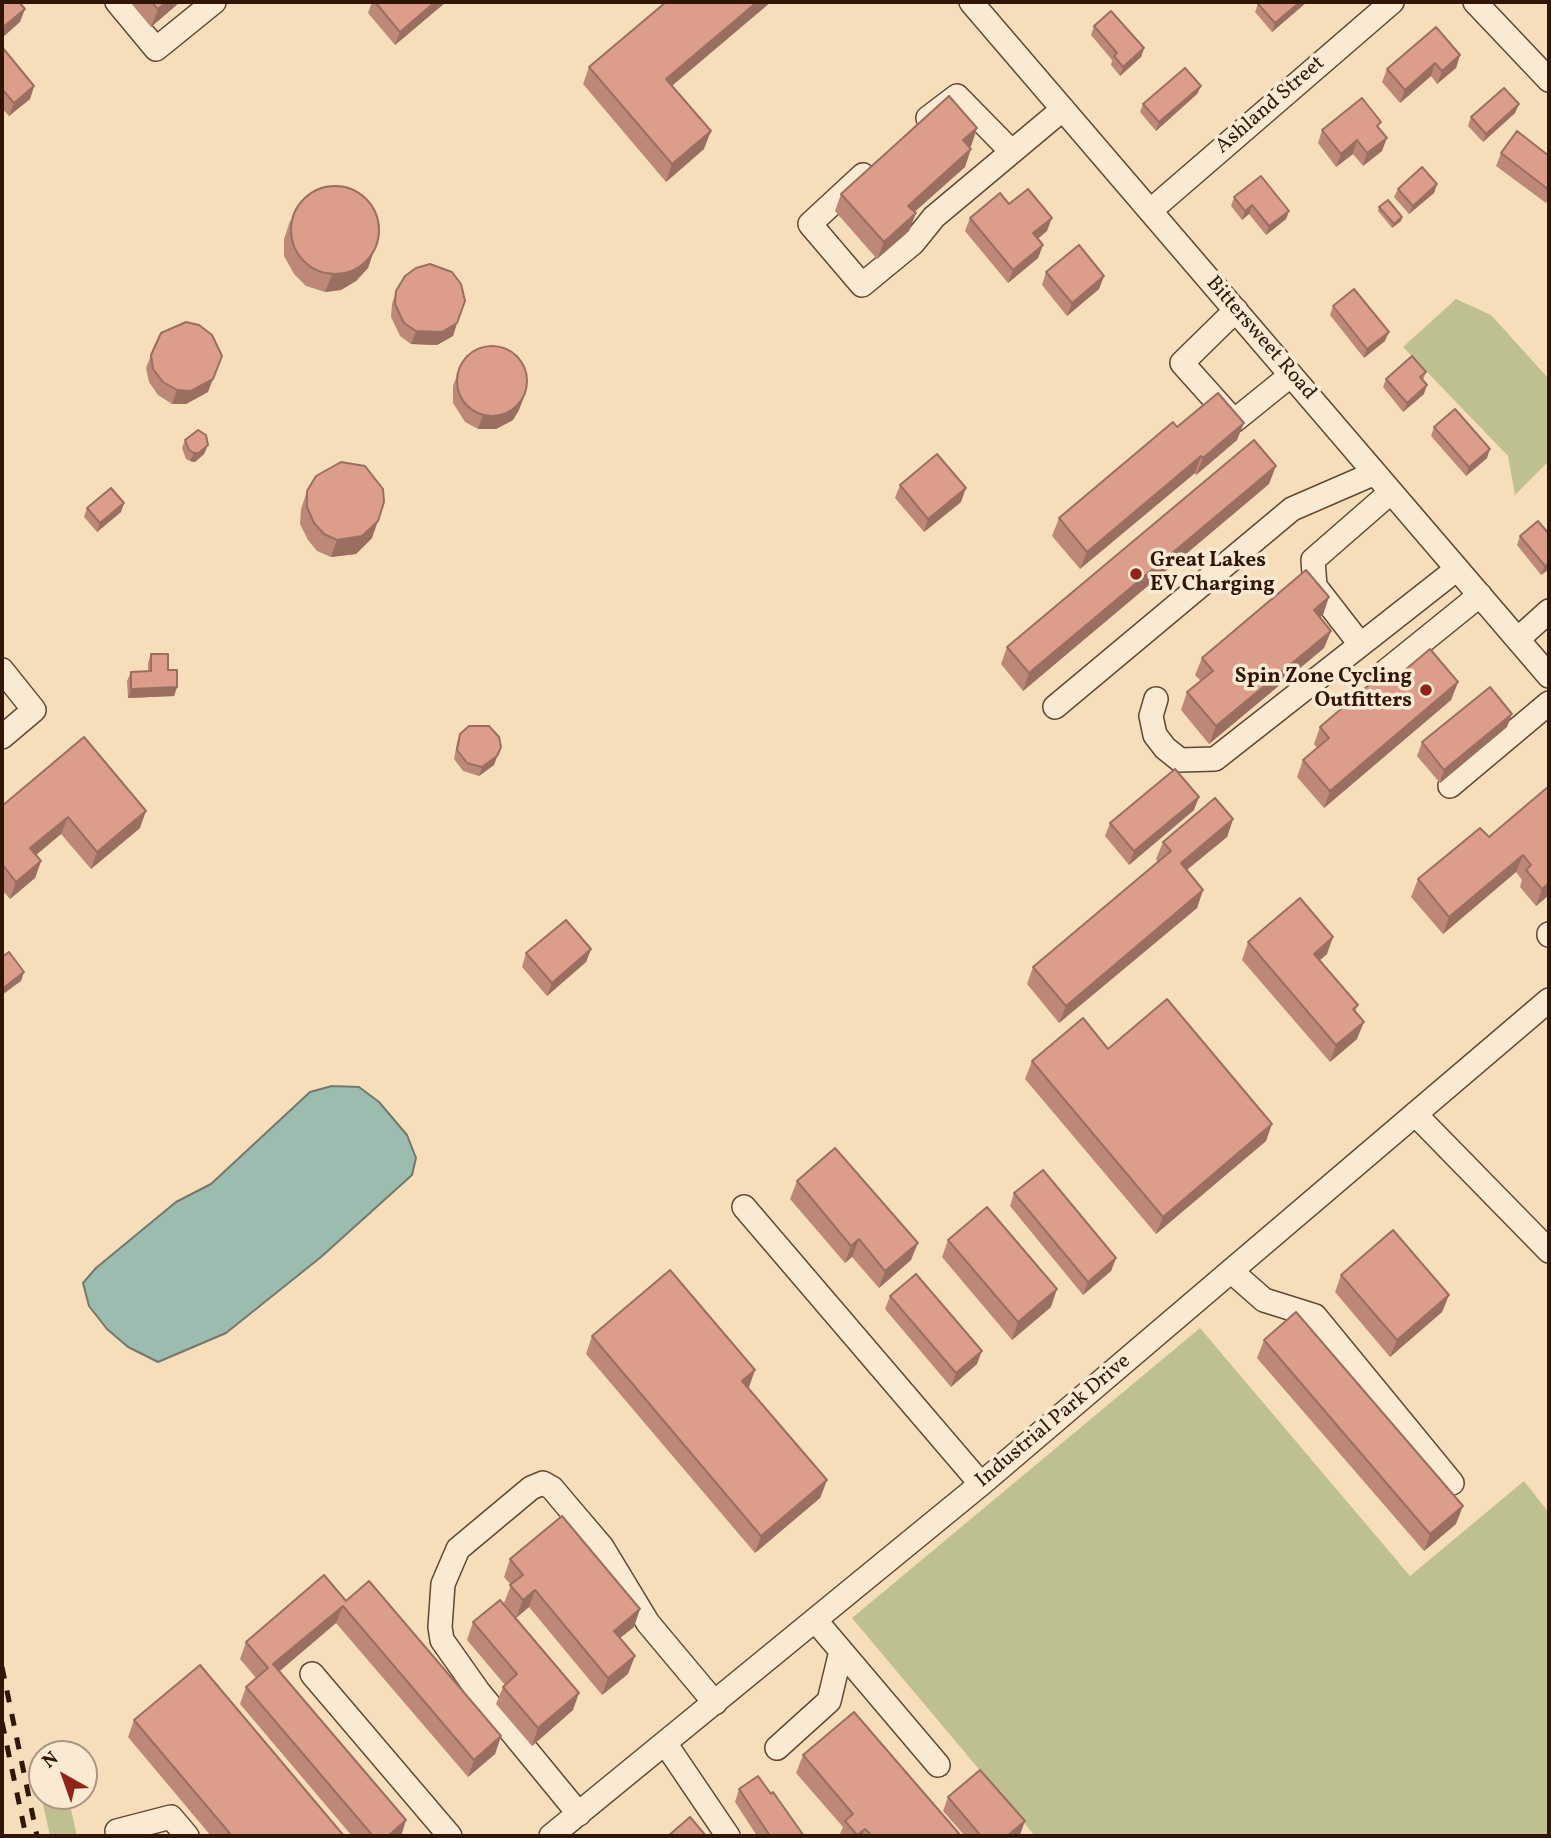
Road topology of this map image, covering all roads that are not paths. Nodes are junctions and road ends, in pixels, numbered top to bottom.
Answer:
1 (117, 2) edge
2 (214, 2) edge
3 (971, 2) edge
4 (1392, 2) edge
5 (1475, 2) edge
6 (1549, 80) edge
7 (1063, 109) junction
8 (914, 130) edge
9 (1011, 151) junction
10 (883, 158) edge
11 (1150, 211) junction
12 (1236, 310) junction
13 (1291, 375) junction
14 (1375, 473) junction
15 (1391, 492) junction
16 (1457, 569) junction
17 (1480, 595) junction
18 (1549, 611) edge
19 (1518, 639) junction
20 (1360, 644) junction
21 (2, 670) edge
22 (1386, 671) edge
23 (1549, 676) edge
24 (1156, 699) dead end
25 (1549, 703) edge
26 (1055, 707) dead end
27 (2, 737) edge
28 (1450, 786) dead end
29 (1549, 1000) edge
30 (1415, 1114) junction
31 (744, 1207) dead end
32 (1549, 1251) edge
33 (1231, 1271) junction
34 (1452, 1483) dead end
35 (981, 1484) junction
36 (815, 1620) junction
37 (841, 1651) junction
38 (312, 1674) dead end
39 (715, 1703) junction
40 (665, 1743) junction
41 (777, 1748) dead end
42 (938, 1765) dead end
43 (579, 1814) junction
44 (118, 1836) edge
45 (187, 1836) edge
46 (450, 1836) edge
47 (551, 1836) edge
48 (728, 1836) edge

1 - 2 street
3 - 7 street, Bittersweet Road
4 - 11 street, Ashland Street
5 - 6 street
7 - 9 street
7 - 11 street, Bittersweet Road
8 - 9 street
9 - 10 street
11 - 12 street, Bittersweet Road
12 - 13 street, Bittersweet Road
12 - 13 street
13 - 14 street, Bittersweet Road
14 - 15 street, Bittersweet Road
14 - 26 street
15 - 16 street, Bittersweet Road
15 - 20 street
16 - 17 street, Bittersweet Road
16 - 20 street
17 - 19 street, Bittersweet Road
17 - 22 street
18 - 19 street
19 - 23 street, Bittersweet Road
20 - 24 street
21 - 27 street
25 - 28 street
29 - 30 street, Industrial Park Drive
30 - 32 street
30 - 33 street, Industrial Park Drive
31 - 35 street
33 - 34 street
33 - 35 street, Industrial Park Drive
35 - 36 street, Industrial Park Drive
36 - 37 street
36 - 39 street, Industrial Park Drive
37 - 41 street
37 - 42 street
38 - 46 street
39 - 40 street, Industrial Park Drive
39 - 43 street
40 - 43 street, Industrial Park Drive
40 - 48 street
43 - 47 street, Industrial Park Drive
44 - 45 street

